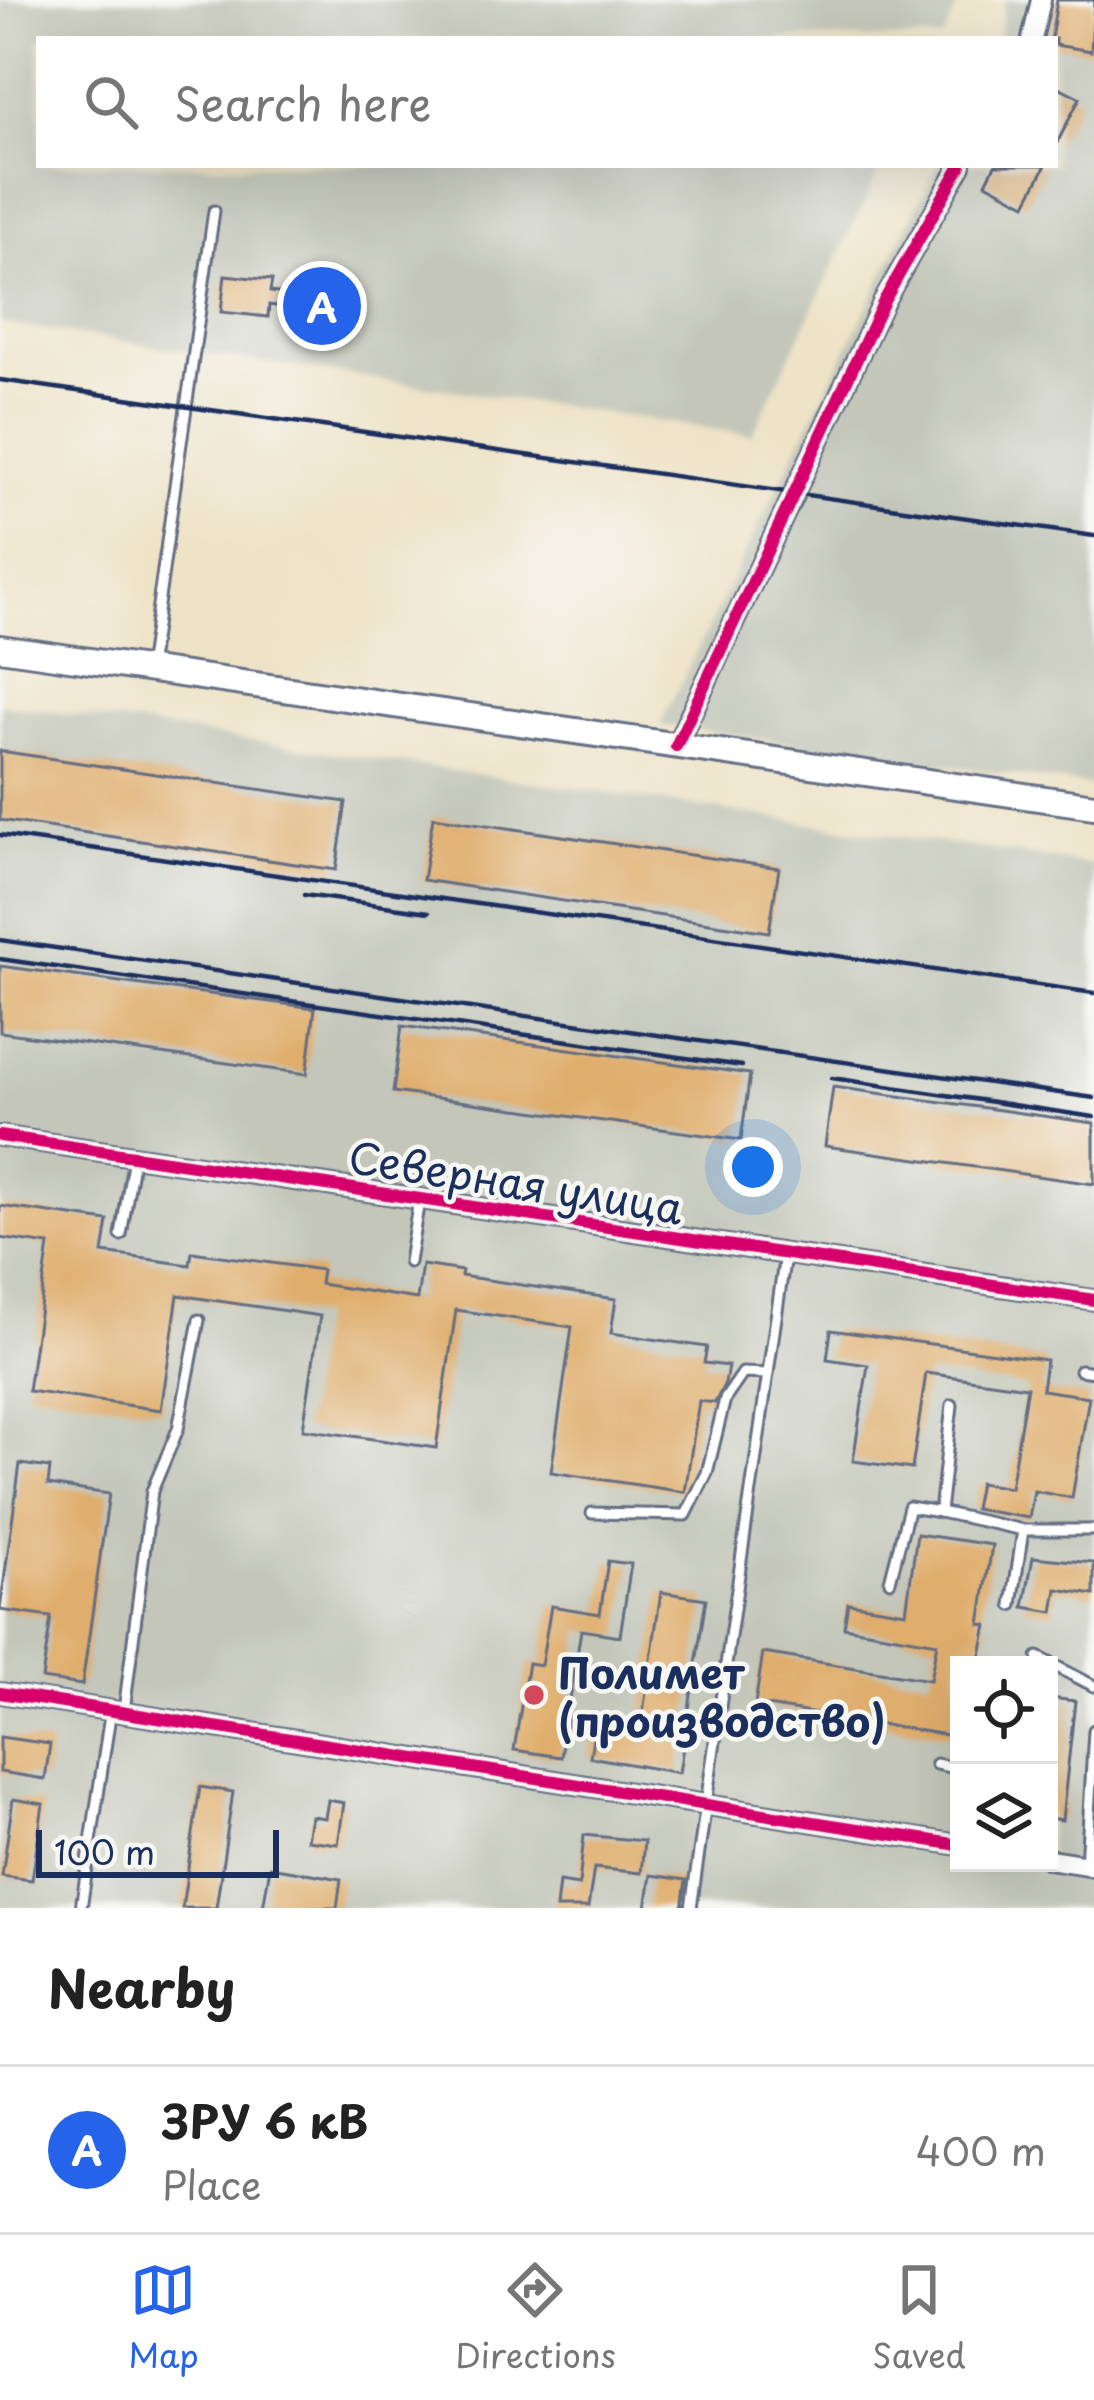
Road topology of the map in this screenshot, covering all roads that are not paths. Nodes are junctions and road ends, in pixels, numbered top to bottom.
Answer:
1 (1041, 0) edge
2 (1033, 36) edge
3 (959, 168) edge
4 (214, 211) dead end
5 (0, 647) edge
6 (149, 669) junction
7 (676, 746) junction
8 (1094, 806) edge
9 (0, 1136) edge
10 (134, 1157) junction
11 (419, 1200) junction
12 (121, 1235) dead end
13 (785, 1255) junction
14 (409, 1262) dead end
15 (1094, 1300) edge
16 (199, 1320) dead end
17 (1080, 1370) dead end
18 (1094, 1372) edge
19 (768, 1374) junction
20 (952, 1405) dead end
21 (940, 1512) junction
22 (592, 1513) dead end
23 (1024, 1530) junction
24 (1094, 1530) edge
25 (890, 1581) dead end
26 (1012, 1605) dead end
27 (1058, 1667) edge
28 (1094, 1686) edge
29 (0, 1693) edge
30 (117, 1710) junction
31 (1094, 1730) edge
32 (936, 1764) dead end
33 (950, 1766) edge
34 (706, 1803) junction
35 (950, 1844) edge
36 (1058, 1860) edge
37 (1090, 1865) edge
38 (81, 1908) edge
39 (691, 1908) edge

1 - 2 street
3 - 7 street
4 - 6 lane
5 - 6 main road
6 - 7 main road
7 - 8 main road
9 - 10 street, Северная улица
10 - 11 street, Северная улица
10 - 12 lane
11 - 13 street, Северная улица
11 - 14 lane
13 - 15 street, Северная улица
13 - 19 lane
16 - 30 lane
17 - 18 lane
19 - 22 lane
19 - 34 lane
20 - 21 lane
21 - 23 lane
21 - 25 lane
23 - 24 lane
23 - 26 lane
27 - 28 lane
29 - 30 street
30 - 34 street
30 - 38 lane
31 - 37 lane
32 - 33 lane
34 - 35 street
34 - 39 lane
36 - 37 street

